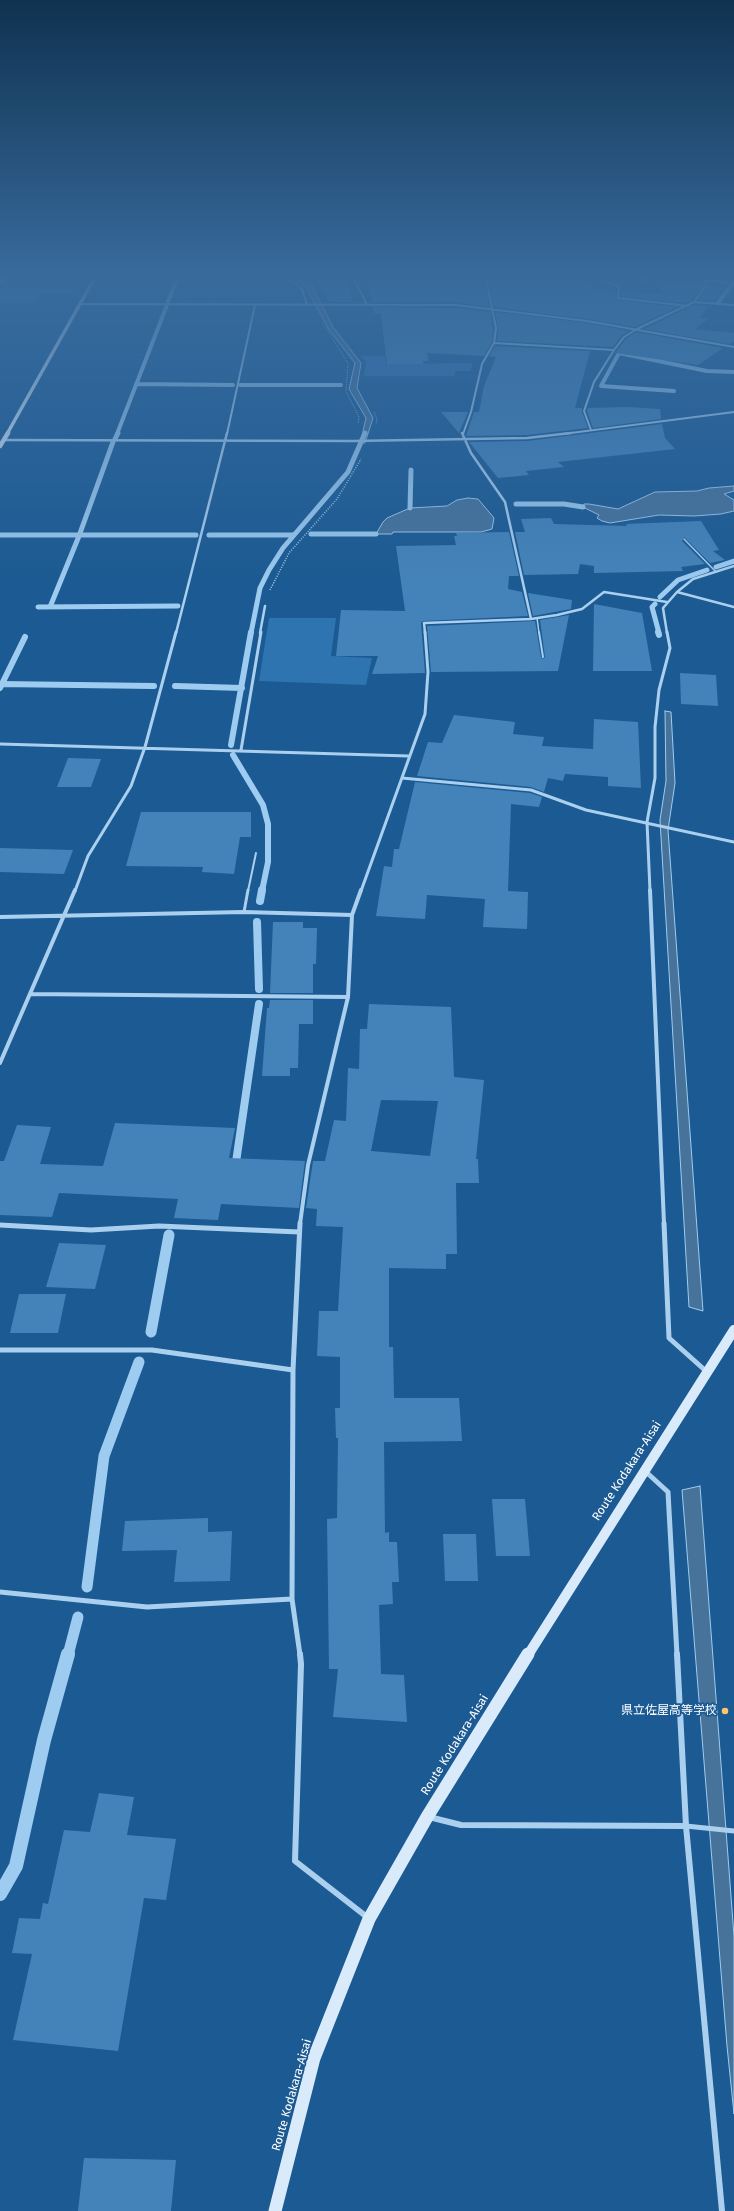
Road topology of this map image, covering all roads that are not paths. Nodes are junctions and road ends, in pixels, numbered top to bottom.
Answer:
1 (36, 382) edge
2 (237, 382) edge
3 (478, 382) edge
4 (594, 382) edge
5 (734, 412) edge
6 (591, 430) junction
7 (464, 439) junction
8 (3, 440) junction
9 (225, 441) junction
10 (0, 446) edge
11 (684, 539) dead end
12 (734, 566) edge
13 (716, 572) junction
14 (677, 592) junction
15 (667, 602) junction
16 (265, 606) road end
17 (734, 607) edge
18 (537, 618) junction
19 (531, 619) junction
20 (543, 657) dead end
21 (0, 744) edge
22 (145, 747) junction
23 (241, 750) junction
24 (409, 756) junction
25 (402, 778) junction
26 (647, 822) junction
27 (734, 842) edge
28 (256, 852) dead end
29 (244, 912) junction
30 (352, 915) junction
31 (65, 916) junction
32 (0, 917) edge
33 (30, 994) junction
34 (348, 997) junction
35 (0, 1063) edge
36 (0, 1225) edge
37 (299, 1232) junction
38 (734, 1330) edge
39 (0, 1350) edge
40 (293, 1370) junction
41 (708, 1372) junction
42 (644, 1470) junction
43 (0, 1592) edge
44 (292, 1599) junction
45 (427, 1817) junction
46 (686, 1826) junction
47 (734, 1831) edge
48 (369, 1919) junction
49 (275, 2211) edge
50 (722, 2211) edge

1 - 8 main road
2 - 9 street
3 - 7 street
4 - 6 street
5 - 6 street
6 - 7 street
7 - 9 street
7 - 19 street
8 - 9 street
8 - 10 main road
9 - 22 street
11 - 13 lane
12 - 13 street
13 - 14 street
14 - 15 street
14 - 17 street
15 - 18 street
15 - 26 street
16 - 23 street
18 - 19 street
18 - 20 lane
19 - 24 street
21 - 22 street
22 - 23 street
22 - 31 street
23 - 24 street
24 - 25 street
25 - 26 street
25 - 30 street
26 - 27 street
26 - 41 street
28 - 29 lane
29 - 30 street
29 - 31 street
30 - 34 street
31 - 32 street
31 - 33 street
33 - 34 street
33 - 35 street
34 - 37 street
36 - 37 street
37 - 40 street
38 - 41 main road, Route Kodakara-Aisai
39 - 40 street
40 - 44 street
41 - 42 main road, Route Kodakara-Aisai
42 - 45 main road, Route Kodakara-Aisai
42 - 46 street
43 - 44 street
44 - 48 street
45 - 46 street
45 - 48 main road, Route Kodakara-Aisai
46 - 47 lane
46 - 50 street
48 - 49 main road, Route Kodakara-Aisai

